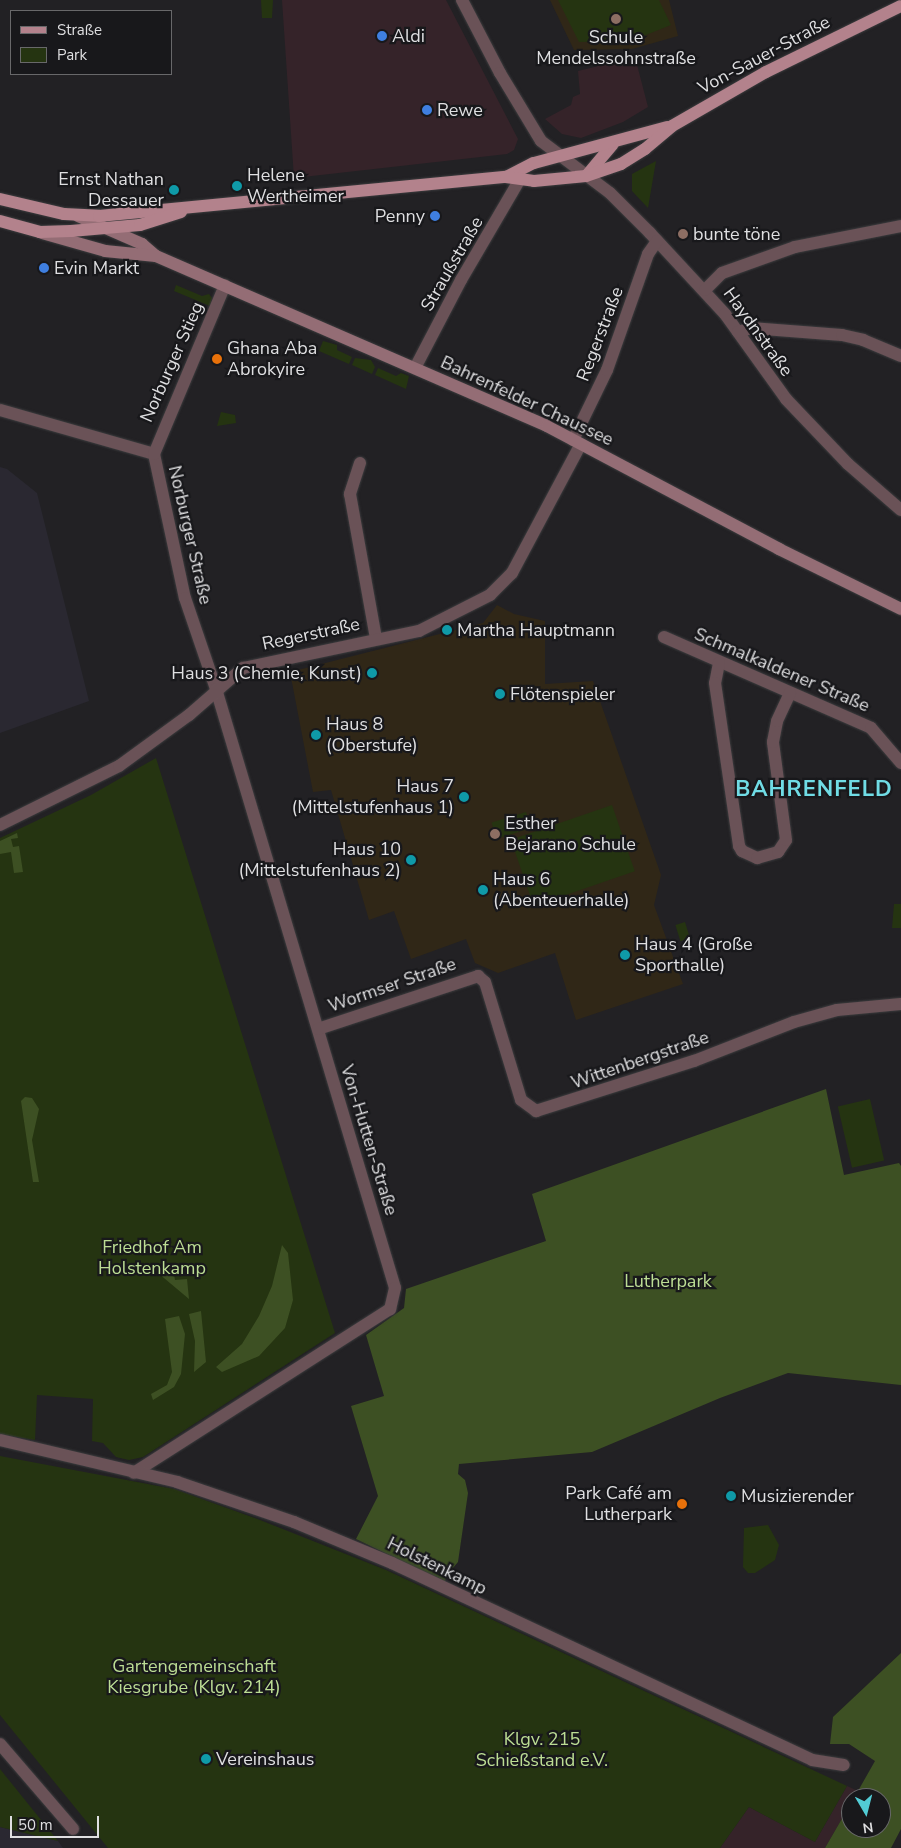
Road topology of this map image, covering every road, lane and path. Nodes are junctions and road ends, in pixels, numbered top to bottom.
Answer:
1 (462, 0) edge
2 (901, 6) edge
3 (672, 126) junction
4 (613, 144) junction
5 (560, 158) junction
6 (586, 176) junction
7 (506, 177) junction
8 (527, 180) junction
9 (0, 199) edge
10 (197, 206) junction
11 (78, 216) junction
12 (0, 221) edge
13 (901, 226) edge
14 (106, 229) junction
15 (40, 232) junction
16 (657, 241) junction
17 (156, 256) junction
18 (226, 285) junction
19 (705, 290) junction
20 (738, 332) junction
21 (901, 356) edge
22 (415, 368) junction
23 (0, 410) edge
24 (577, 442) junction
25 (154, 454) junction
26 (360, 463) dead end
27 (901, 510) edge
28 (901, 609) edge
29 (664, 638) dead end
30 (376, 639) junction
31 (719, 663) junction
32 (216, 689) junction
33 (790, 693) junction
34 (901, 763) edge
35 (0, 825) edge
36 (478, 976) joint
37 (901, 1004) edge
38 (318, 1029) junction
39 (0, 1440) edge
40 (134, 1473) junction
41 (0, 1744) edge
42 (844, 1765) dead end
43 (73, 1829) dead end

1 - 5 street
2 - 3 main road, Von-Sauer-Straße
3 - 4 main road, Von-Sauer-Straße
3 - 6 main road, Von-Sauer-Straße
4 - 5 main road, Von-Sauer-Straße
4 - 6 main road
5 - 6 street
5 - 7 main road, Von-Sauer-Straße
5 - 8 main road
6 - 8 main road, Von-Sauer-Straße
6 - 16 street, Haydnstraße
7 - 8 main road, Von-Sauer-Straße
7 - 10 main road, Von-Sauer-Straße
8 - 22 street, Straußstraße
9 - 11 main road, Bahrenfelder Chaussee
10 - 11 main road, Von-Sauer-Straße
10 - 14 main road, Bahrenfelder Chaussee
11 - 14 main road, Bahrenfelder Chaussee
12 - 15 main road, Bahrenfelder Chaussee
13 - 19 street
14 - 15 main road, Bahrenfelder Chaussee
14 - 17 main road, Bahrenfelder Chaussee
15 - 17 main road, Bahrenfelder Chaussee
16 - 19 street, Haydnstraße
16 - 24 street, Regerstraße
17 - 18 main road, Bahrenfelder Chaussee
18 - 22 main road, Bahrenfelder Chaussee
18 - 25 street, Norburger Stieg
19 - 20 street, Haydnstraße
20 - 21 street
20 - 27 street, Haydnstraße
22 - 24 main road, Bahrenfelder Chaussee
23 - 25 street, Norburger Straße
24 - 28 main road, Bahrenfelder Chaussee
24 - 30 street, Regerstraße
25 - 32 street, Norburger Straße
26 - 30 street
29 - 31 street, Schmalkaldener Straße
30 - 32 street, Regerstraße
31 - 33 street, Schmalkaldener Straße
31 - 33 street
32 - 35 street, Regerstraße
32 - 38 street, Von-Hutten-Straße
33 - 34 street, Schmalkaldener Straße
36 - 37 street, Wittenbergstraße
36 - 38 street, Wormser Straße
38 - 40 street, Von-Hutten-Straße
39 - 40 street, Holstenkamp
40 - 42 street, Holstenkamp
41 - 43 street

